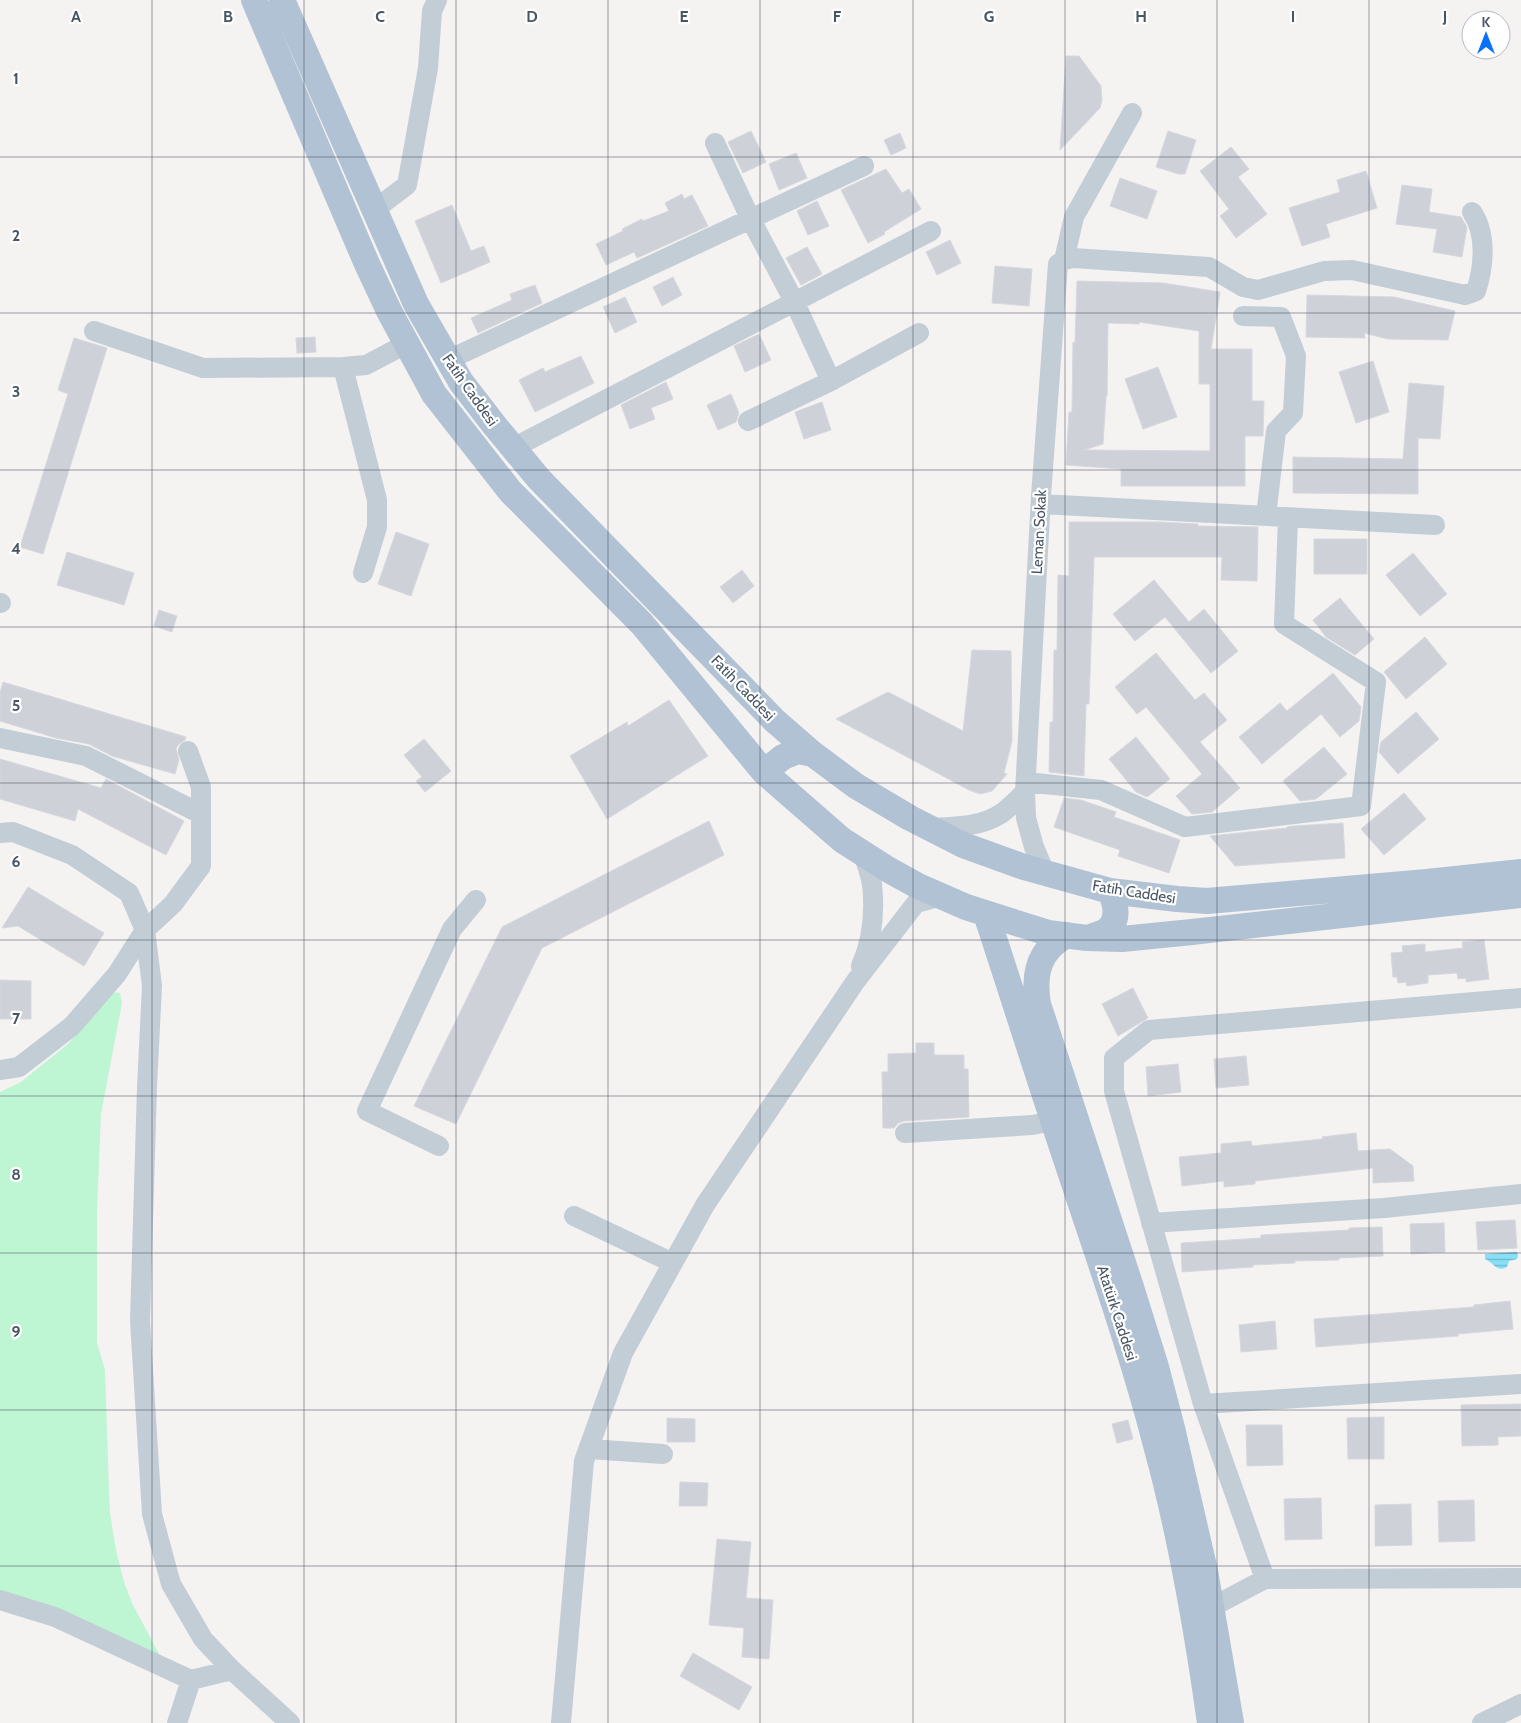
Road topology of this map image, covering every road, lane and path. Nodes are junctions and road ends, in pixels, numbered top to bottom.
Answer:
1 (254, 0) edge
2 (282, 0) edge
3 (432, 4) edge
4 (1132, 112) dead end
5 (715, 143) dead end
6 (864, 166) dead end
7 (374, 210) junction
8 (1472, 212) dead end
9 (750, 218) junction
10 (931, 231) dead end
11 (1060, 266) junction
12 (795, 303) junction
13 (1243, 316) dead end
14 (94, 331) dead end
15 (919, 333) dead end
16 (408, 343) junction
17 (448, 360) junction
18 (343, 368) junction
19 (831, 380) junction
20 (748, 421) dead end
21 (513, 448) junction
22 (1041, 504) junction
23 (1266, 516) junction
24 (1288, 518) junction
25 (1435, 525) dead end
26 (363, 573) dead end
27 (0, 738) edge
28 (188, 751) dead end
29 (814, 754) junction
30 (764, 772) junction
31 (1026, 787) junction
32 (201, 814) junction
33 (930, 828) junction
34 (0, 833) edge
35 (863, 853) junction
36 (1521, 872) edge
37 (1044, 873) junction
38 (1110, 891) junction
39 (1521, 895) edge
40 (942, 896) junction
41 (476, 900) dead end
42 (986, 914) junction
43 (145, 930) junction
44 (1077, 936) junction
45 (855, 982) junction
46 (1521, 998) edge
47 (0, 1070) edge
48 (1053, 1121) junction
49 (905, 1133) dead end
50 (439, 1146) dead end
51 (1521, 1194) edge
52 (574, 1216) dead end
53 (1151, 1223) junction
54 (673, 1263) junction
55 (1521, 1384) edge
56 (1203, 1404) junction
57 (588, 1449) junction
58 (663, 1454) dead end
59 (1521, 1578) edge
60 (1265, 1579) junction
61 (0, 1600) edge
62 (1202, 1608) junction
63 (232, 1670) junction
64 (191, 1680) junction
65 (1521, 1704) edge
66 (177, 1723) edge
67 (290, 1723) edge
68 (560, 1723) edge
69 (1210, 1723) edge
70 (1231, 1723) edge
71 (1482, 1723) edge

1 - 16 main road, Fatih Caddesi
2 - 7 main road, Fatih Caddesi
3 - 7 street
4 - 11 street, Leman Sokak
5 - 9 street
6 - 9 street
7 - 17 main road, Fatih Caddesi
8 - 11 street
9 - 12 street
9 - 17 street
10 - 12 street
11 - 22 street, Leman Sokak
12 - 19 street
12 - 21 street
13 - 23 street
14 - 18 street
15 - 19 street
16 - 18 street
16 - 30 main road, Fatih Caddesi
17 - 21 main road, Fatih Caddesi
18 - 26 street
19 - 20 street
21 - 29 main road, Fatih Caddesi
22 - 23 street
22 - 31 street, Leman Sokak
23 - 24 street
24 - 25 street
24 - 31 street
27 - 32 street
28 - 32 street
29 - 30 main road
29 - 33 main road, Fatih Caddesi
30 - 35 main road, Fatih Caddesi
31 - 33 street
31 - 37 street, Leman Sokak
32 - 43 street
33 - 37 main road, Fatih Caddesi
34 - 43 street
35 - 40 main road, Fatih Caddesi
35 - 45 street
36 - 38 main road, Fatih Caddesi
37 - 38 main road, Fatih Caddesi
38 - 44 main road, Atatürk Caddesi
39 - 44 main road
40 - 42 main road, Fatih Caddesi
40 - 45 street
41 - 50 street
42 - 44 main road, Fatih Caddesi
42 - 48 main road, Atatürk Caddesi
43 - 47 street
43 - 63 street
44 - 62 main road, Atatürk Caddesi
45 - 54 street
46 - 53 street
48 - 49 street
48 - 62 main road, Atatürk Caddesi
51 - 53 street
52 - 54 street
53 - 56 street
54 - 57 street
55 - 56 street
56 - 60 street
57 - 58 street
57 - 68 street
59 - 60 street
60 - 62 street
61 - 64 street
62 - 69 main road, Atatürk Caddesi
62 - 70 main road, Atatürk Caddesi
63 - 64 street
63 - 67 street
64 - 66 street
65 - 71 street

